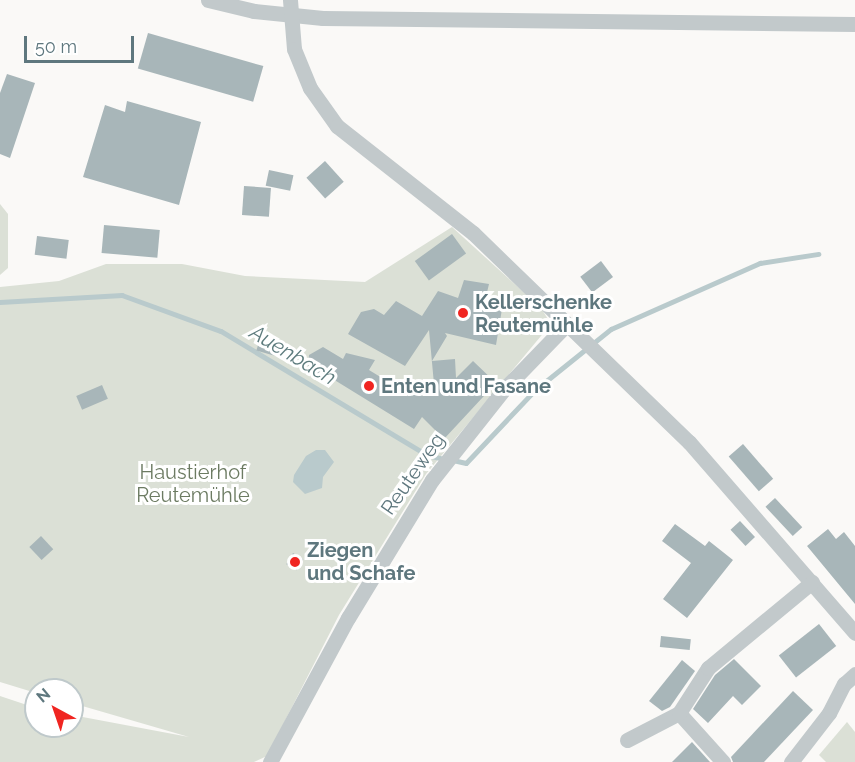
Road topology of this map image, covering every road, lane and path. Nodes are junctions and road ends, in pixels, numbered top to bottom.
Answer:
1 (208, 0) edge
2 (290, 0) edge
3 (289, 16) junction
4 (855, 24) edge
5 (566, 325) junction
6 (812, 582) junction
7 (855, 633) edge
8 (855, 674) edge
9 (679, 713) junction
10 (627, 740) dead end
11 (270, 762) edge
12 (723, 762) edge
13 (791, 762) edge

1 - 3 street
2 - 3 street
3 - 4 street
3 - 5 street
5 - 6 street
5 - 11 street, Reuteweg
6 - 7 street
6 - 9 street
8 - 13 street
9 - 10 street
9 - 12 street

